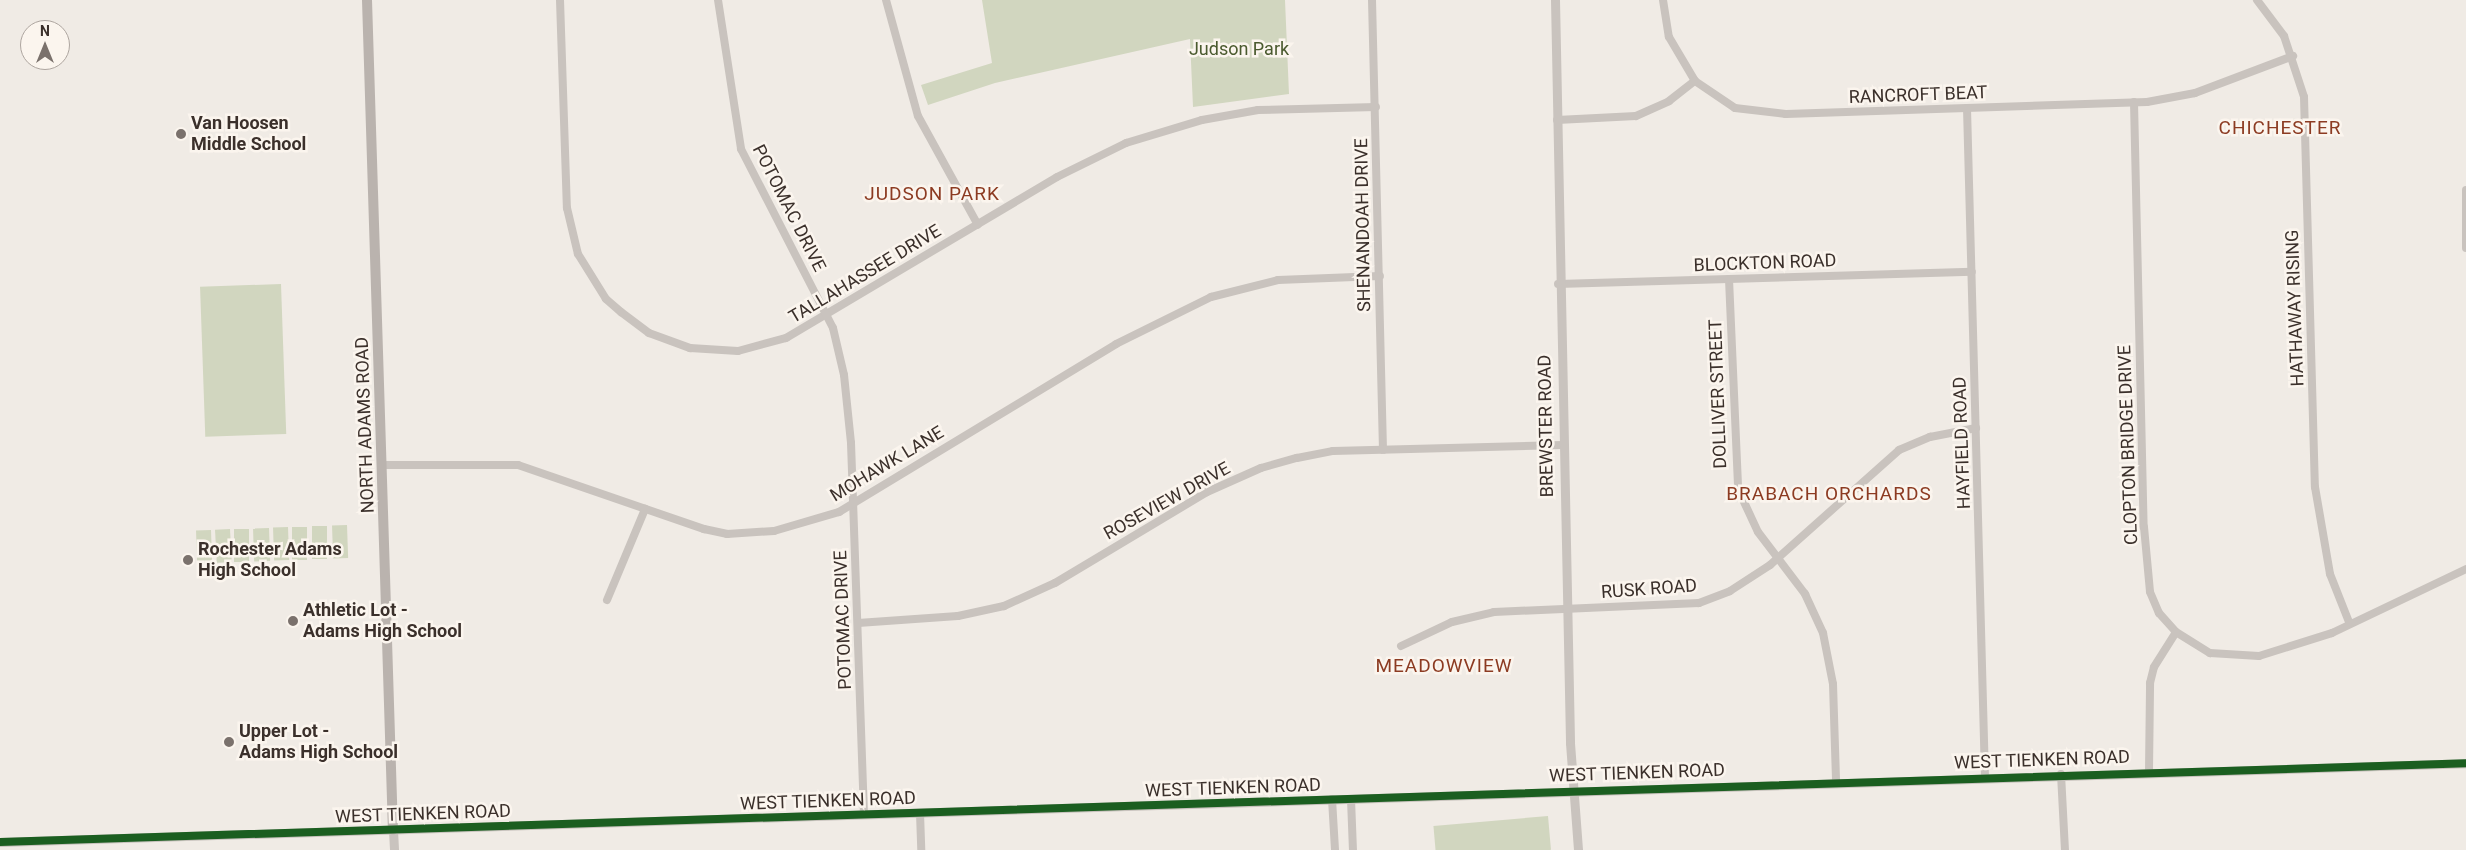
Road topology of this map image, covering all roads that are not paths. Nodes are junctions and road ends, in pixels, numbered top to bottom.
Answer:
1 (367, 0) edge
2 (560, 0) edge
3 (718, 0) edge
4 (886, 0) edge
5 (1372, 0) edge
6 (1555, 0) edge
7 (1663, 0) edge
8 (2257, 0) edge
9 (2293, 56) junction
10 (1695, 81) junction
11 (2134, 102) junction
12 (1376, 107) junction
13 (1967, 108) junction
14 (1556, 120) junction
15 (2466, 190) edge
16 (978, 225) junction
17 (2466, 248) edge
18 (1972, 272) junction
19 (1380, 276) junction
20 (1729, 279) junction
21 (1558, 284) junction
22 (828, 317) junction
23 (1976, 428) junction
24 (1562, 445) junction
25 (1383, 450) junction
26 (383, 465) junction
27 (853, 500) junction
28 (645, 509) junction
29 (1777, 559) junction
30 (2466, 569) edge
31 (607, 600) dead end
32 (1566, 609) junction
33 (2349, 622) junction
34 (858, 623) junction
35 (2176, 632) junction
36 (1401, 646) dead end
37 (2466, 763) edge
38 (2149, 771) junction
39 (2061, 774) junction
40 (1985, 777) junction
41 (1836, 782) junction
42 (1572, 791) junction
43 (1332, 799) junction
44 (1351, 799) junction
45 (920, 813) junction
46 (864, 815) junction
47 (393, 830) junction
48 (0, 842) edge
49 (394, 850) edge
50 (921, 850) edge
51 (1335, 850) edge
52 (1353, 850) edge
53 (1578, 850) edge
54 (2065, 850) edge

1 - 26 main road, NORTH ADAMS ROAD
2 - 22 street, TALLAHASSEE DRIVE
3 - 22 street, POTOMAC DRIVE
4 - 16 street
5 - 12 street, SHENANDOAH DRIVE
6 - 14 street, BREWSTER ROAD
7 - 10 street, RANCROFT BEAT
8 - 9 street, HATHAWAY RISING
9 - 11 street, RANCROFT BEAT
9 - 33 street, HATHAWAY RISING
10 - 13 street, RANCROFT BEAT
10 - 14 street
11 - 13 street, RANCROFT BEAT
11 - 35 street, CLOPTON BRIDGE DRIVE
12 - 16 street, TALLAHASSEE DRIVE
12 - 19 street, SHENANDOAH DRIVE
13 - 18 street, HAYFIELD ROAD
14 - 21 street, BREWSTER ROAD
15 - 17 street
16 - 22 street, TALLAHASSEE DRIVE
18 - 20 street, BLOCKTON ROAD
18 - 23 street, HAYFIELD ROAD
19 - 25 street, SHENANDOAH DRIVE
19 - 27 street, MOHAWK LANE
20 - 21 street, BLOCKTON ROAD
20 - 29 street, DOLLIVER STREET
21 - 24 street, BREWSTER ROAD
22 - 27 street, POTOMAC DRIVE
23 - 29 street, RUSK ROAD
23 - 40 street, HAYFIELD ROAD
24 - 25 street, ROSEVIEW DRIVE
24 - 32 street, BREWSTER ROAD
25 - 34 street, ROSEVIEW DRIVE
26 - 28 street, MOHAWK LANE
26 - 47 main road, NORTH ADAMS ROAD
27 - 28 street, MOHAWK LANE
27 - 34 street, POTOMAC DRIVE
28 - 31 street
29 - 32 street, RUSK ROAD
29 - 41 street, DOLLIVER STREET
30 - 33 street, CLOPTON BRIDGE DRIVE
32 - 36 street, RUSK ROAD
32 - 42 street, BREWSTER ROAD
33 - 35 street, CLOPTON BRIDGE DRIVE
34 - 46 street, POTOMAC DRIVE
35 - 38 street
37 - 38 street, WEST TIENKEN ROAD
38 - 39 street, WEST TIENKEN ROAD
39 - 40 street, WEST TIENKEN ROAD
39 - 54 street
40 - 41 street, WEST TIENKEN ROAD
41 - 42 street, WEST TIENKEN ROAD
42 - 44 street, WEST TIENKEN ROAD
42 - 53 street, BREWSTER ROAD
43 - 44 street, WEST TIENKEN ROAD
43 - 45 street, WEST TIENKEN ROAD
43 - 51 street
44 - 52 street
45 - 46 street, WEST TIENKEN ROAD
45 - 50 street
46 - 47 street, WEST TIENKEN ROAD
47 - 48 street, WEST TIENKEN ROAD
47 - 49 street, NORTH ADAMS ROAD

